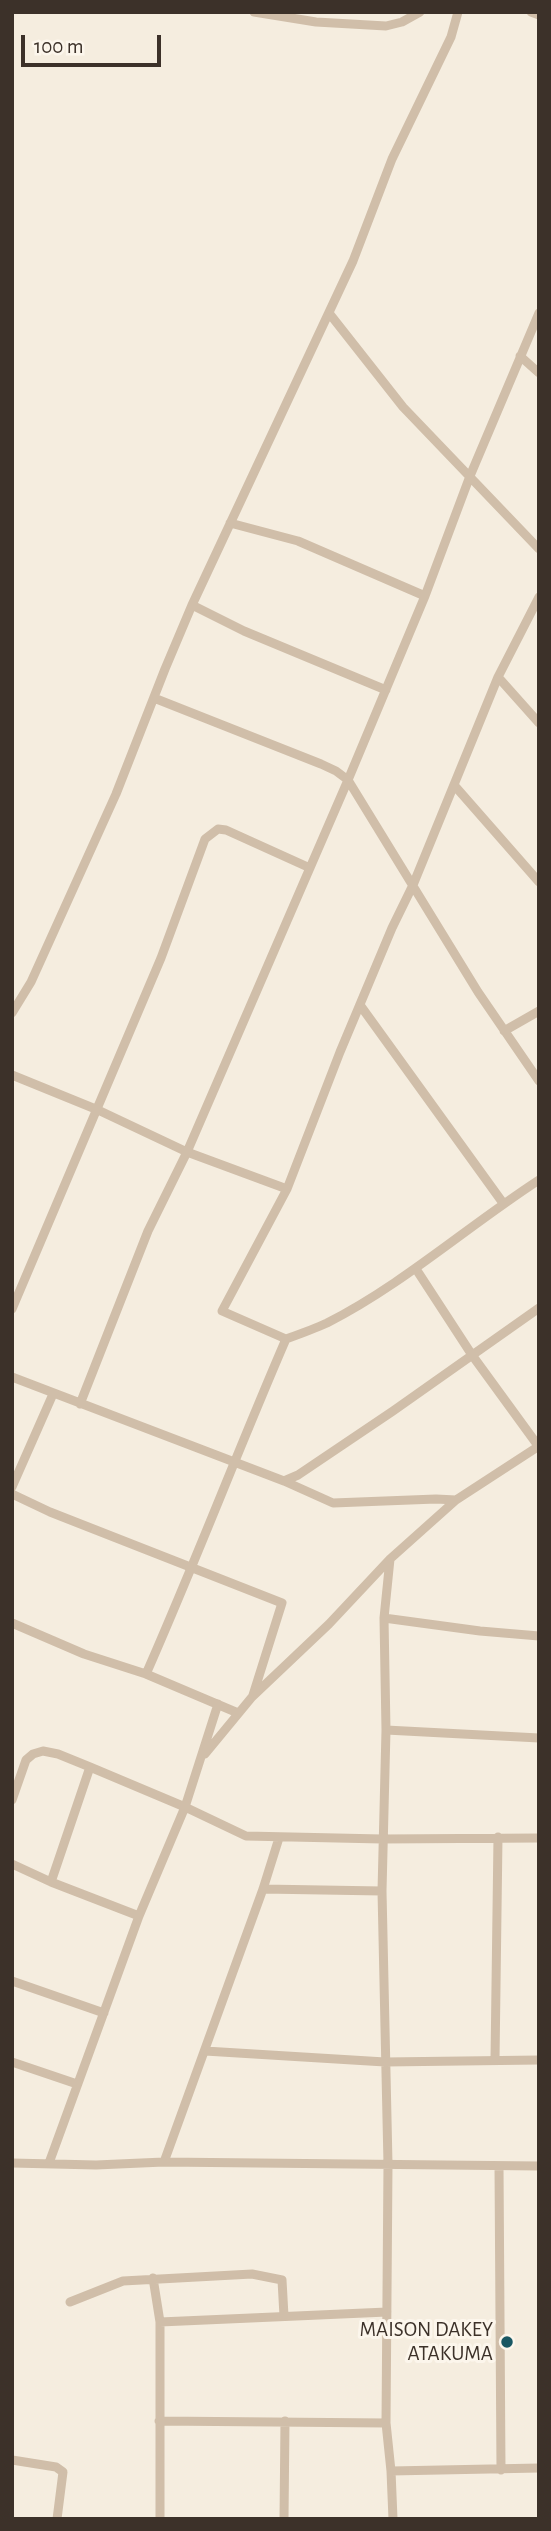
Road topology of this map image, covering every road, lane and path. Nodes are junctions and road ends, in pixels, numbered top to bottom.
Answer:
1 (254, 12) edge
2 (420, 12) edge
3 (458, 12) edge
4 (531, 12) edge
5 (539, 15) edge
6 (329, 313) junction
7 (539, 313) edge
8 (520, 356) junction
9 (539, 373) edge
10 (470, 475) junction
11 (230, 523) junction
12 (539, 550) edge
13 (425, 596) junction
14 (539, 597) edge
15 (192, 605) junction
16 (498, 677) junction
17 (386, 690) junction
18 (155, 698) junction
19 (539, 723) edge
20 (348, 780) junction
21 (454, 785) junction
22 (310, 868) junction
23 (539, 882) edge
24 (414, 884) junction
25 (360, 1005) junction
26 (539, 1011) edge
27 (12, 1013) edge
28 (504, 1031) junction
29 (12, 1075) edge
30 (539, 1081) edge
31 (98, 1110) junction
32 (187, 1152) junction
33 (539, 1180) edge
34 (287, 1189) junction
35 (503, 1203) junction
36 (416, 1269) junction
37 (12, 1308) edge
38 (539, 1308) edge
39 (286, 1339) junction
40 (472, 1355) junction
41 (12, 1377) edge
42 (54, 1394) junction
43 (80, 1404) junction
44 (539, 1446) edge
45 (233, 1462) junction
46 (284, 1481) junction
47 (12, 1487) edge
48 (12, 1494) edge
49 (456, 1500) junction
50 (390, 1559) junction
51 (192, 1569) junction
52 (384, 1618) junction
53 (12, 1623) edge
54 (539, 1636) edge
55 (146, 1674) junction
56 (252, 1697) junction
57 (218, 1704) junction
58 (238, 1713) junction
59 (386, 1731) junction
60 (539, 1738) edge
61 (200, 1763) junction
62 (90, 1767) junction
63 (12, 1800) edge
64 (185, 1807) junction
65 (498, 1837) junction
66 (279, 1838) junction
67 (382, 1839) junction
68 (539, 1839) edge
69 (12, 1864) edge
70 (51, 1882) junction
71 (263, 1889) junction
72 (382, 1891) junction
73 (139, 1916) junction
74 (12, 1981) edge
75 (104, 2013) junction
76 (205, 2052) junction
77 (495, 2060) junction
78 (539, 2060) edge
79 (12, 2062) edge
80 (385, 2062) junction
81 (77, 2084) junction
82 (164, 2162) junction
83 (12, 2163) edge
84 (49, 2163) junction
85 (388, 2164) junction
86 (499, 2166) junction
87 (539, 2166) edge
88 (153, 2278) junction
89 (70, 2302) dead end
90 (387, 2312) junction
91 (284, 2316) junction
92 (160, 2322) junction
93 (159, 2421) junction
94 (285, 2421) junction
95 (386, 2423) junction
96 (12, 2460) edge
97 (539, 2468) edge
98 (501, 2470) junction
99 (391, 2471) junction
100 (57, 2519) edge
101 (160, 2519) edge
102 (285, 2519) edge
103 (393, 2519) edge

1 - 2 street
3 - 6 street
4 - 5 street
6 - 10 street
6 - 11 street
7 - 8 street
8 - 9 street
8 - 10 street
10 - 12 street
10 - 13 street
11 - 13 street
11 - 15 street
13 - 17 street
14 - 16 street
15 - 17 street
15 - 18 street
16 - 19 street
16 - 21 street
17 - 20 street
18 - 20 street
18 - 27 street
20 - 22 street
20 - 24 street
21 - 23 street
21 - 24 street
22 - 31 street
22 - 32 street
24 - 25 street
24 - 28 street
25 - 34 street
25 - 35 street
26 - 28 street
28 - 30 street
29 - 31 street
31 - 32 street
31 - 37 street
32 - 34 street
32 - 43 street
33 - 35 street
34 - 39 street
35 - 36 street
36 - 39 street
36 - 40 street
38 - 40 street
39 - 45 street
40 - 44 street
40 - 46 street
41 - 42 street
42 - 43 street
42 - 47 street
43 - 45 street
44 - 49 street
45 - 46 street
45 - 51 street
46 - 49 street
48 - 51 street
49 - 50 street
50 - 52 street
50 - 56 street
51 - 55 street
51 - 56 street
52 - 54 street
52 - 59 street
53 - 55 street
55 - 57 street
56 - 58 street
57 - 58 street
57 - 61 street
58 - 61 street
59 - 60 street
59 - 67 street
61 - 64 street
62 - 63 street
62 - 64 street
62 - 70 street
64 - 66 street
64 - 73 street
65 - 67 street
65 - 68 street
65 - 77 street
66 - 67 street
66 - 71 street
67 - 72 street
69 - 70 street
70 - 73 street
71 - 72 street
71 - 76 street
72 - 80 street
73 - 75 street
74 - 75 street
75 - 81 street
76 - 80 street
76 - 82 street
77 - 78 street
77 - 80 street
79 - 81 street
80 - 85 street
81 - 84 street
82 - 84 street
82 - 85 street
83 - 84 street
85 - 86 street
85 - 90 street
86 - 87 street
86 - 98 street
88 - 89 street
88 - 91 street
88 - 92 street
90 - 91 street
90 - 95 street
91 - 92 street
92 - 93 street
93 - 94 street
93 - 101 street
94 - 95 street
94 - 102 street
95 - 99 street
96 - 100 street
97 - 98 street
98 - 99 street
99 - 103 street

